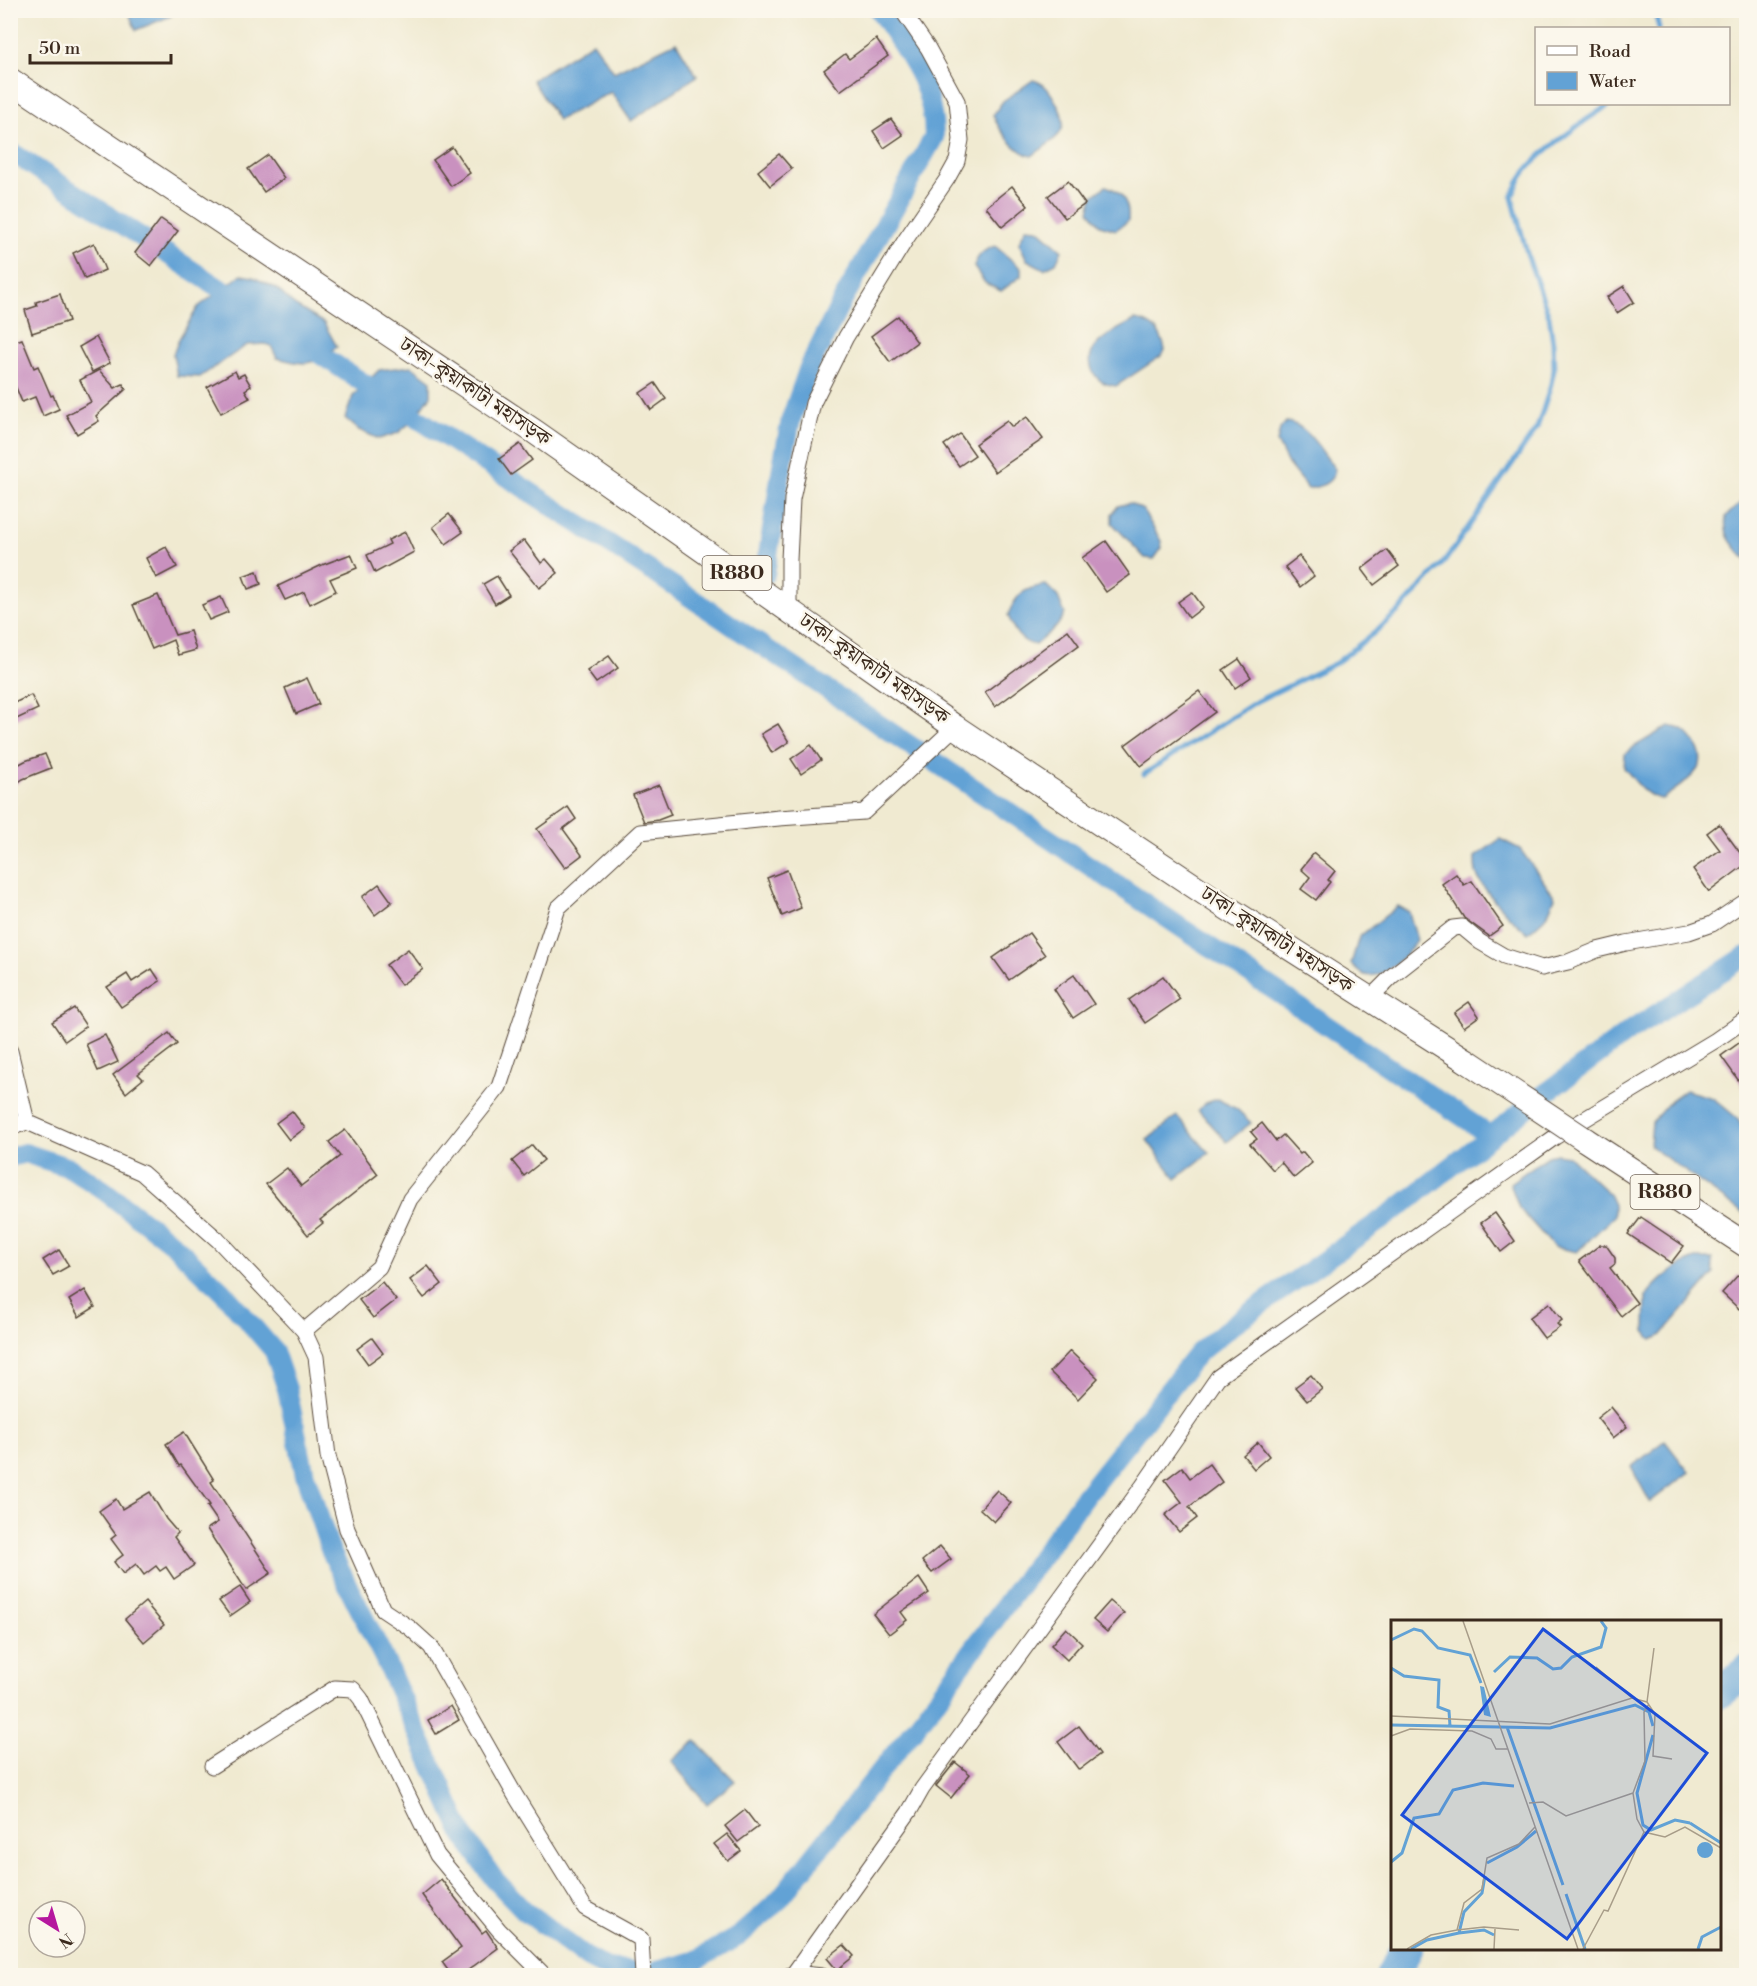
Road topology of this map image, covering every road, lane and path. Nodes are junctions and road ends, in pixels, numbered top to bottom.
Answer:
1 (902, 10) edge
2 (10, 80) edge
3 (789, 609) junction
4 (955, 727) junction
5 (1746, 901) edge
6 (1369, 999) junction
7 (1746, 1019) edge
8 (10, 1051) edge
9 (27, 1122) junction
10 (10, 1128) edge
11 (1746, 1245) edge
12 (304, 1331) junction
13 (212, 1766) dead end
14 (791, 1974) edge
15 (545, 1976) edge
16 (643, 1976) edge
17 (822, 1976) edge

1 - 3 street
2 - 3 main road, ঢাকা-কুয়াকাটা মহাসড়ক / R880
3 - 4 main road, ঢাকা-কুয়াকাটা মহাসড়ক / R880
4 - 6 main road, ঢাকা-কুয়াকাটা মহাসড়ক / R880
4 - 12 street
5 - 6 street
6 - 11 main road, ঢাকা-কুয়াকাটা মহাসড়ক / R880, bridge
7 - 14 street
8 - 9 street
9 - 10 street
9 - 12 street
12 - 16 street
13 - 15 street
14 - 17 street

